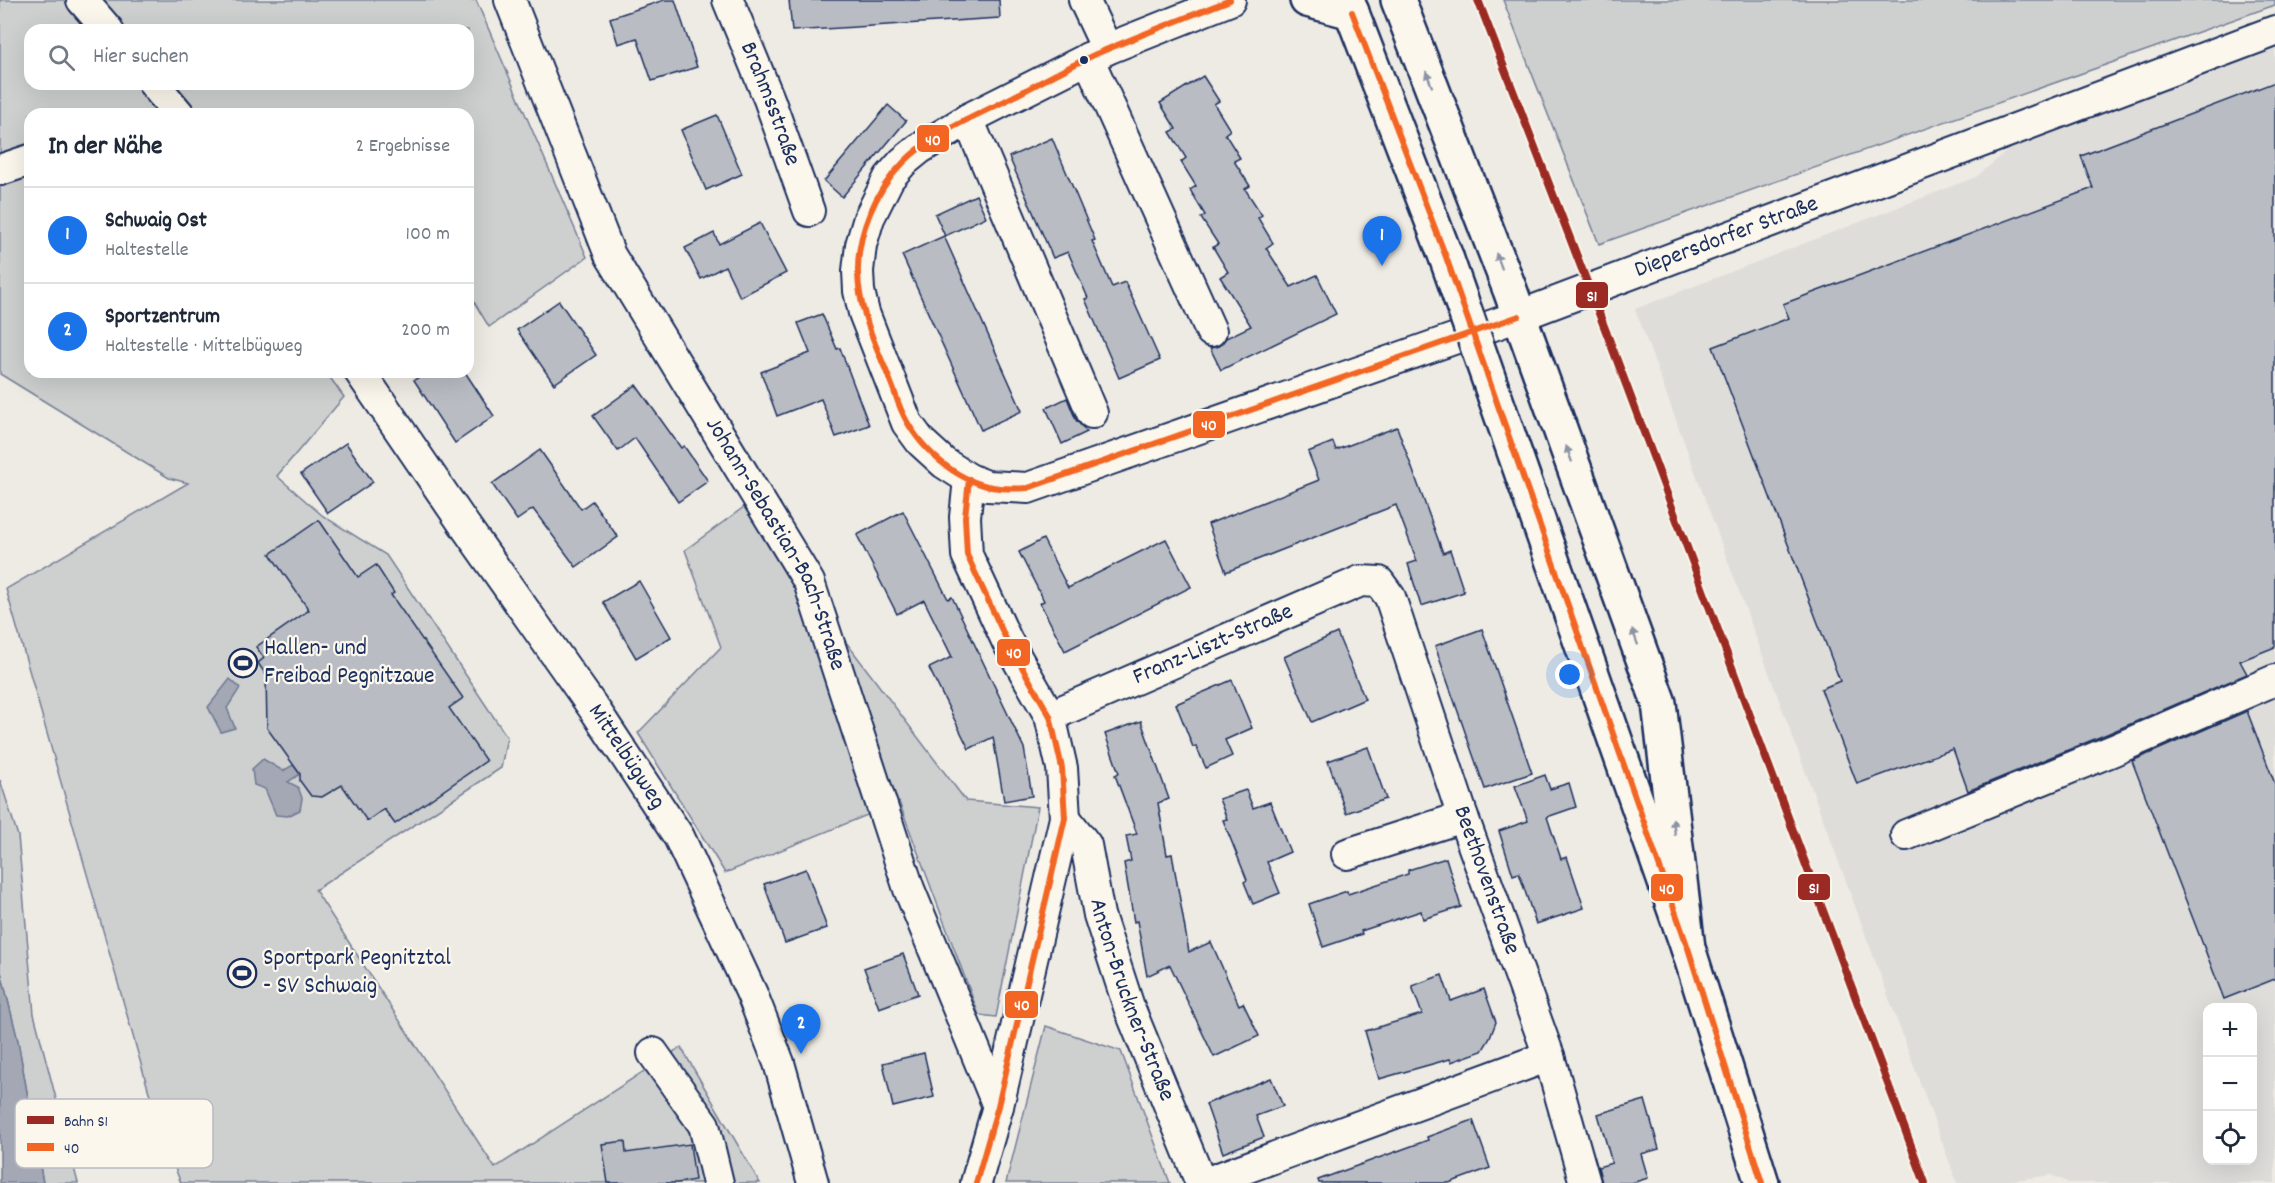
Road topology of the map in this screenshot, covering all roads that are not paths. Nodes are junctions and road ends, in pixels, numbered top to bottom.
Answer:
1 (82, 0) edge
2 (510, 0) edge
3 (728, 0) edge
4 (1084, 0) edge
5 (1230, 0) edge
6 (1307, 0) edge
7 (1398, 0) edge
8 (1349, 6) edge
9 (103, 24) edge
10 (2275, 31) edge
11 (1098, 53) junction
12 (159, 90) edge
13 (174, 108) edge
14 (968, 119) junction
15 (24, 162) edge
16 (0, 170) edge
17 (809, 211) dead end
18 (1519, 316) junction
19 (1211, 331) dead end
20 (364, 378) edge
21 (1092, 413) dead end
22 (969, 480) junction
23 (1379, 582) joint
24 (2275, 680) edge
25 (1050, 716) junction
26 (1463, 817) junction
27 (1065, 818) junction
28 (1906, 835) dead end
29 (1347, 854) dead end
30 (1688, 948) junction
31 (653, 1053) dead end
32 (1549, 1056) junction
33 (998, 1106) junction
34 (718, 1183) edge
35 (813, 1183) edge
36 (976, 1183) edge
37 (1203, 1183) edge
38 (1585, 1183) edge
39 (1762, 1183) edge

1 - 9 street
2 - 33 street, Johann-Sebastian-Bach-Straße
3 - 17 street, Brahmsstraße
4 - 11 street
5 - 11 street, Diepersdorfer Straße
6 - 8 main road
18 -> 7 main road
8 - 30 main road, bridge
10 - 18 street, Diepersdorfer Straße
11 - 14 street, Diepersdorfer Straße
11 - 19 street
12 - 13 street
14 - 21 street
14 - 22 street, Diepersdorfer Straße
15 - 16 street
18 - 22 street, Diepersdorfer Straße
30 -> 18 main road
20 - 35 street, Mittelbügweg
22 - 25 street
23 - 25 street, Franz-Liszt-Straße
23 - 26 street, Beethovenstraße
24 - 28 street
25 - 27 street
26 - 29 street
26 - 32 street, Beethovenstraße
27 - 33 street
27 - 37 street, Anton-Bruckner-Straße
30 - 39 main road
31 - 34 street
32 - 37 street
32 - 38 street, Beethovenstraße
33 - 36 street

